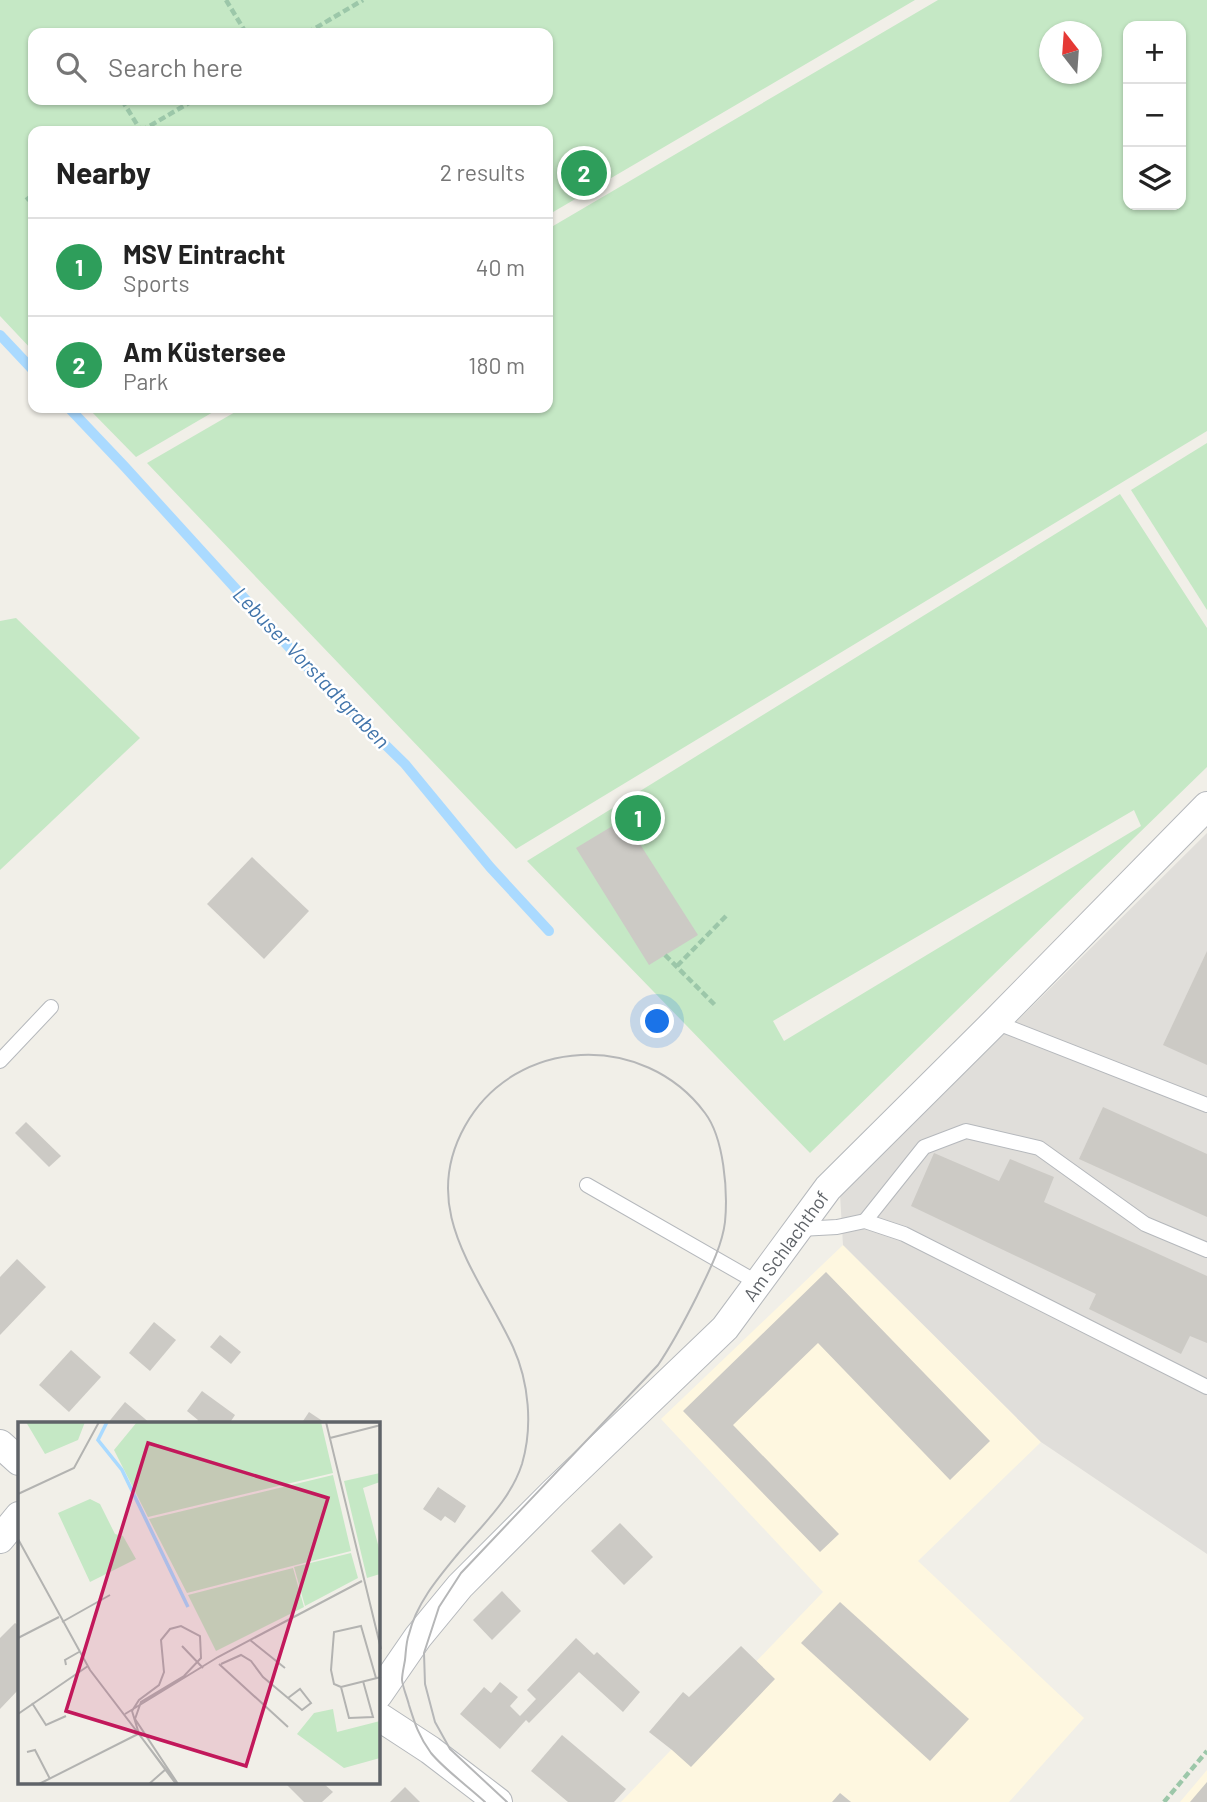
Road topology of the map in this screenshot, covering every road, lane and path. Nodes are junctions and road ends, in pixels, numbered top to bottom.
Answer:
1 (226, 0) edge
2 (363, 0) edge
3 (243, 28) edge
4 (315, 28) edge
5 (125, 105) edge
6 (185, 105) edge
7 (138, 126) edge
8 (150, 126) edge
9 (1207, 806) edge
10 (727, 915) dead end
11 (665, 955) dead end
12 (677, 966) junction
13 (715, 1005) dead end
14 (51, 1007) dead end
15 (995, 1022) junction
16 (0, 1061) edge
17 (1207, 1105) edge
18 (587, 1185) dead end
19 (865, 1221) junction
20 (798, 1229) junction
21 (1207, 1250) edge
22 (758, 1283) junction
23 (1207, 1387) edge
24 (0, 1444) edge
25 (18, 1460) edge
26 (18, 1517) edge
27 (0, 1539) edge
28 (380, 1692) edge
29 (380, 1717) edge
30 (1207, 1751) edge
31 (496, 1801) edge
32 (1164, 1802) edge

1 - 3 path
2 - 4 path
5 - 7 path
6 - 8 path
9 - 15 street, Am Schlachthof
10 - 12 path
11 - 12 path
12 - 13 path
14 - 16 lane
15 - 17 lane
15 - 20 street, Am Schlachthof
18 - 22 lane
19 - 20 lane
19 - 21 lane
19 - 23 lane
20 - 22 street, Am Schlachthof
22 - 28 street, Am Schlachthof
24 - 25 street
26 - 27 street
29 - 31 street
30 - 32 path

